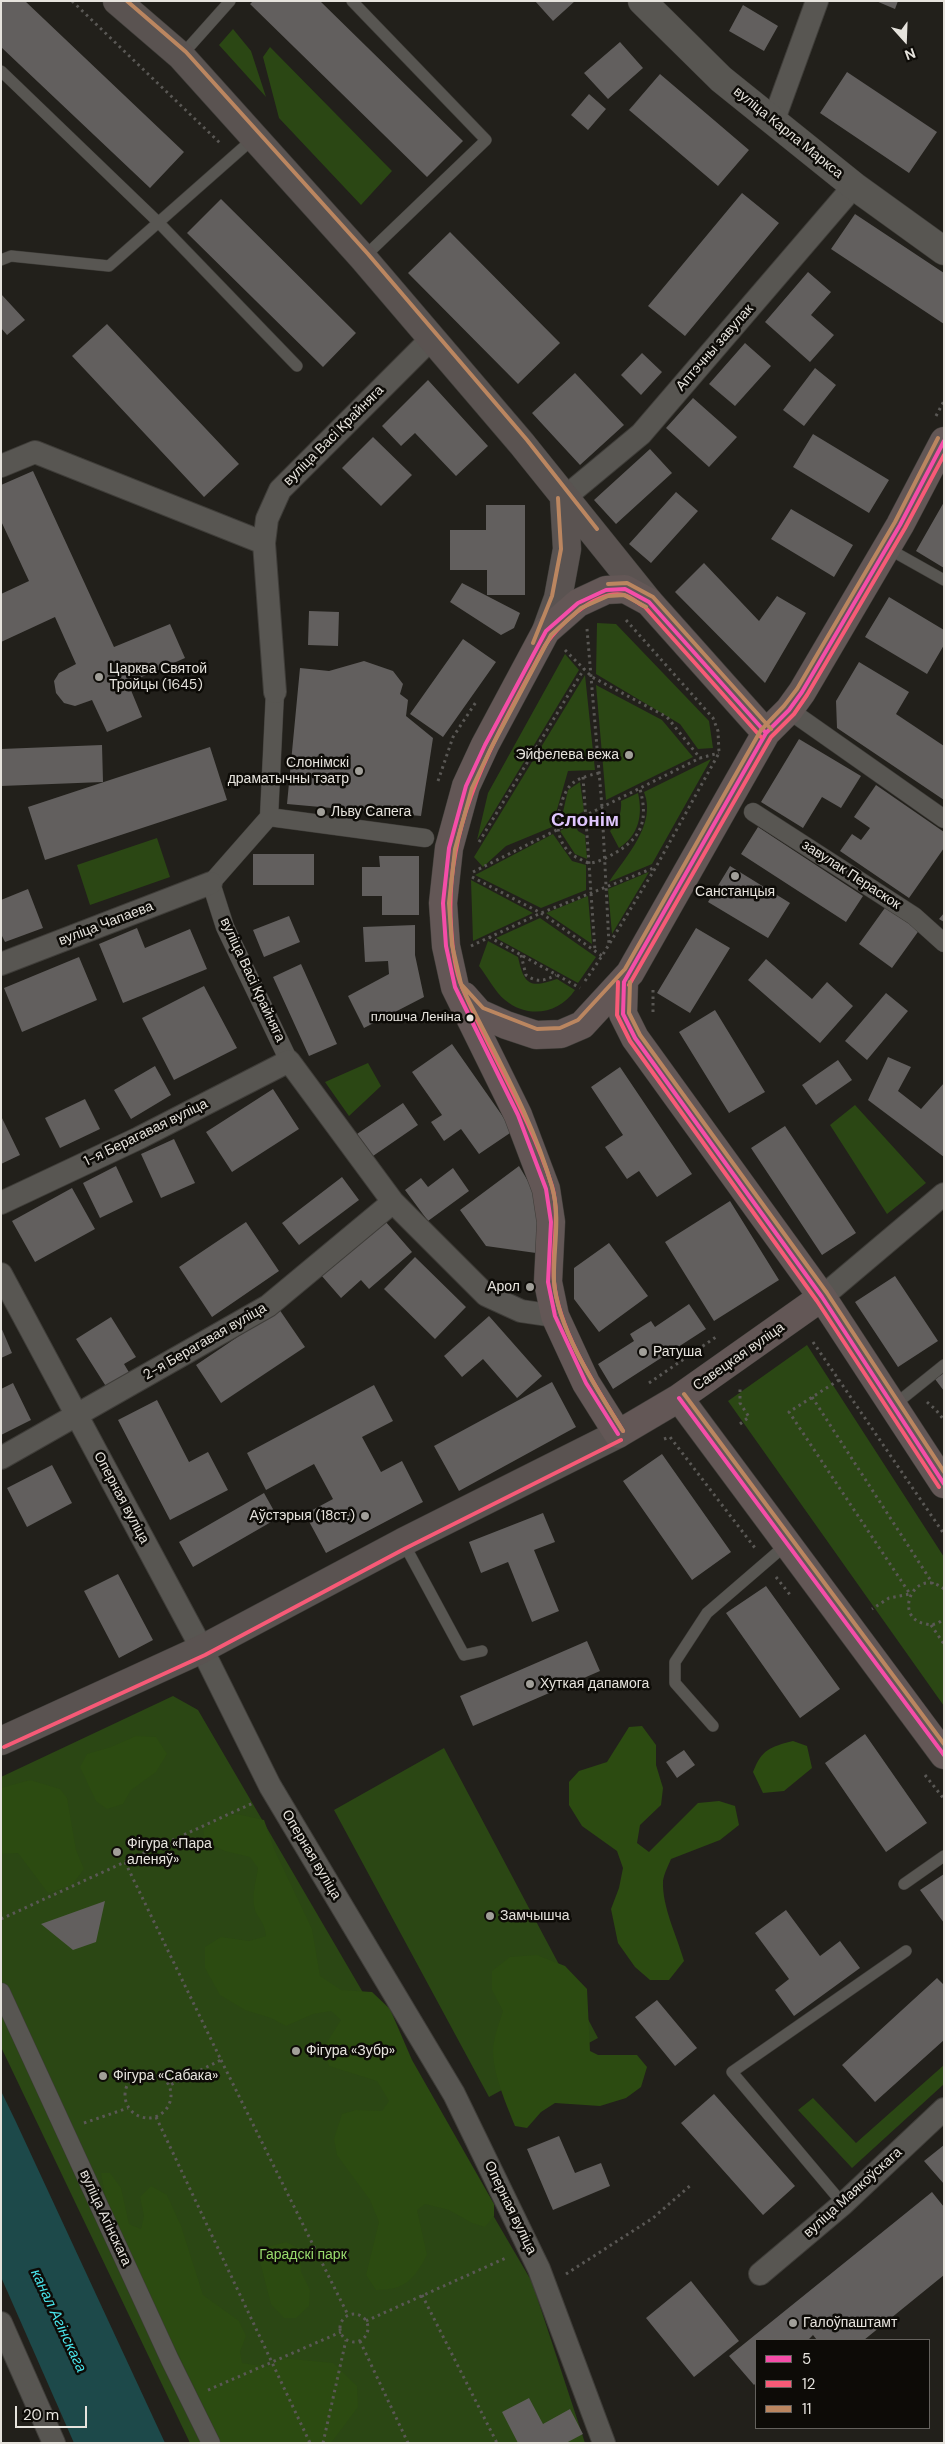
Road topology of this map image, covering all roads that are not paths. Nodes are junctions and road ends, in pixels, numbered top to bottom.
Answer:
1 (117, 1) edge
2 (230, 1) edge
3 (352, 1) edge
4 (642, 1) edge
5 (817, 1) edge
6 (181, 56) junction
7 (1, 71) edge
8 (773, 122) junction
9 (254, 138) junction
10 (854, 186) junction
11 (159, 223) junction
12 (944, 251) edge
13 (363, 258) junction
14 (1, 260) edge
15 (432, 338) junction
16 (297, 366) dead end
17 (939, 430) edge
18 (1, 466) edge
19 (564, 498) junction
20 (264, 543) junction
21 (887, 548) junction
22 (944, 580) edge
23 (649, 602) junction
24 (560, 641) junction
25 (275, 692) joint
26 (789, 710) junction
27 (766, 733) junction
28 (753, 812) dead end
29 (269, 817) junction
30 (944, 819) edge
31 (425, 838) dead end
32 (211, 883) junction
33 (944, 943) edge
34 (1, 964) edge
35 (624, 982) junction
36 (455, 988) junction
37 (289, 1061) junction
38 (944, 1194) edge
39 (1, 1202) edge
40 (393, 1202) junction
41 (1, 1274) edge
42 (822, 1298) junction
43 (555, 1316) junction
44 (944, 1365) edge
45 (679, 1398) junction
46 (893, 1406) junction
47 (77, 1416) junction
48 (618, 1434) junction
49 (1, 1458) edge
50 (944, 1484) edge
51 (403, 1542) junction
52 (787, 1544) junction
53 (202, 1649) junction
54 (482, 1651) dead end
55 (713, 1726) dead end
56 (1, 1741) edge
57 (932, 1761) edge
58 (944, 1856) edge
59 (904, 1884) dead end
60 (906, 1951) dead end
61 (1, 1992) edge
62 (944, 2109) edge
63 (843, 2204) junction
64 (760, 2274) dead end
65 (1, 2323) edge
66 (54, 2443) edge
67 (211, 2443) edge
68 (604, 2443) edge

1 - 6 main road
2 - 6 lane
3 - 13 lane
4 - 8 street, вуліца Карла Маркса
5 - 8 street
6 - 9 main road
7 - 11 lane
8 - 10 street, вуліца Карла Маркса
9 - 11 lane
9 - 13 main road
10 - 12 street, вуліца Карла Маркса
10 - 19 street, Аптэчны завулак
11 - 14 lane
11 - 16 lane
13 - 15 main road
15 - 19 main road
15 - 20 street, вуліца Васі Крайняга
17 - 21 main road
18 - 20 street
19 - 23 main road
19 - 24 main road
20 - 25 street, вуліца Васі Крайняга
21 - 22 lane
21 - 26 main road
23 - 24 main road
23 - 27 main road
24 - 36 main road
25 - 29 street, вуліца Васі Крайняга
26 - 27 main road
26 - 30 street
27 - 35 main road
28 - 33 street, завулак Пераскок
29 - 31 street
29 - 32 street
32 - 34 street, вуліца Чапаева
32 - 37 street, вуліца Васі Крайняга
35 - 36 main road
35 - 42 main road
36 - 43 main road
37 - 39 street, 1-я Берагавая вуліца
37 - 40 street, вуліца Васі Крайняга
38 - 42 street, Савецкая вуліца
40 - 43 street, вуліца Васі Крайняга
40 - 47 street, 2-я Берагавая вуліца
41 - 47 street, Оперная вуліца
42 - 45 main road, Савецкая вуліца
42 - 46 main road
43 - 48 main road
44 - 46 lane
45 - 48 main road, Савецкая вуліца
45 - 52 main road
46 - 50 main road
47 - 49 street, 2-я Берагавая вуліца
47 - 53 street, Оперная вуліца
48 - 51 main road, Савецкая вуліца
51 - 53 main road, Савецкая вуліца
51 - 54 lane
52 - 55 lane
52 - 57 main road
53 - 56 main road, Савецкая вуліца
53 - 68 street, Оперная вуліца
58 - 59 lane
60 - 63 lane
61 - 67 street, вуліца Агінскага
62 - 63 street, вуліца Маякоўскага
63 - 64 street, вуліца Маякоўскага
65 - 66 street

